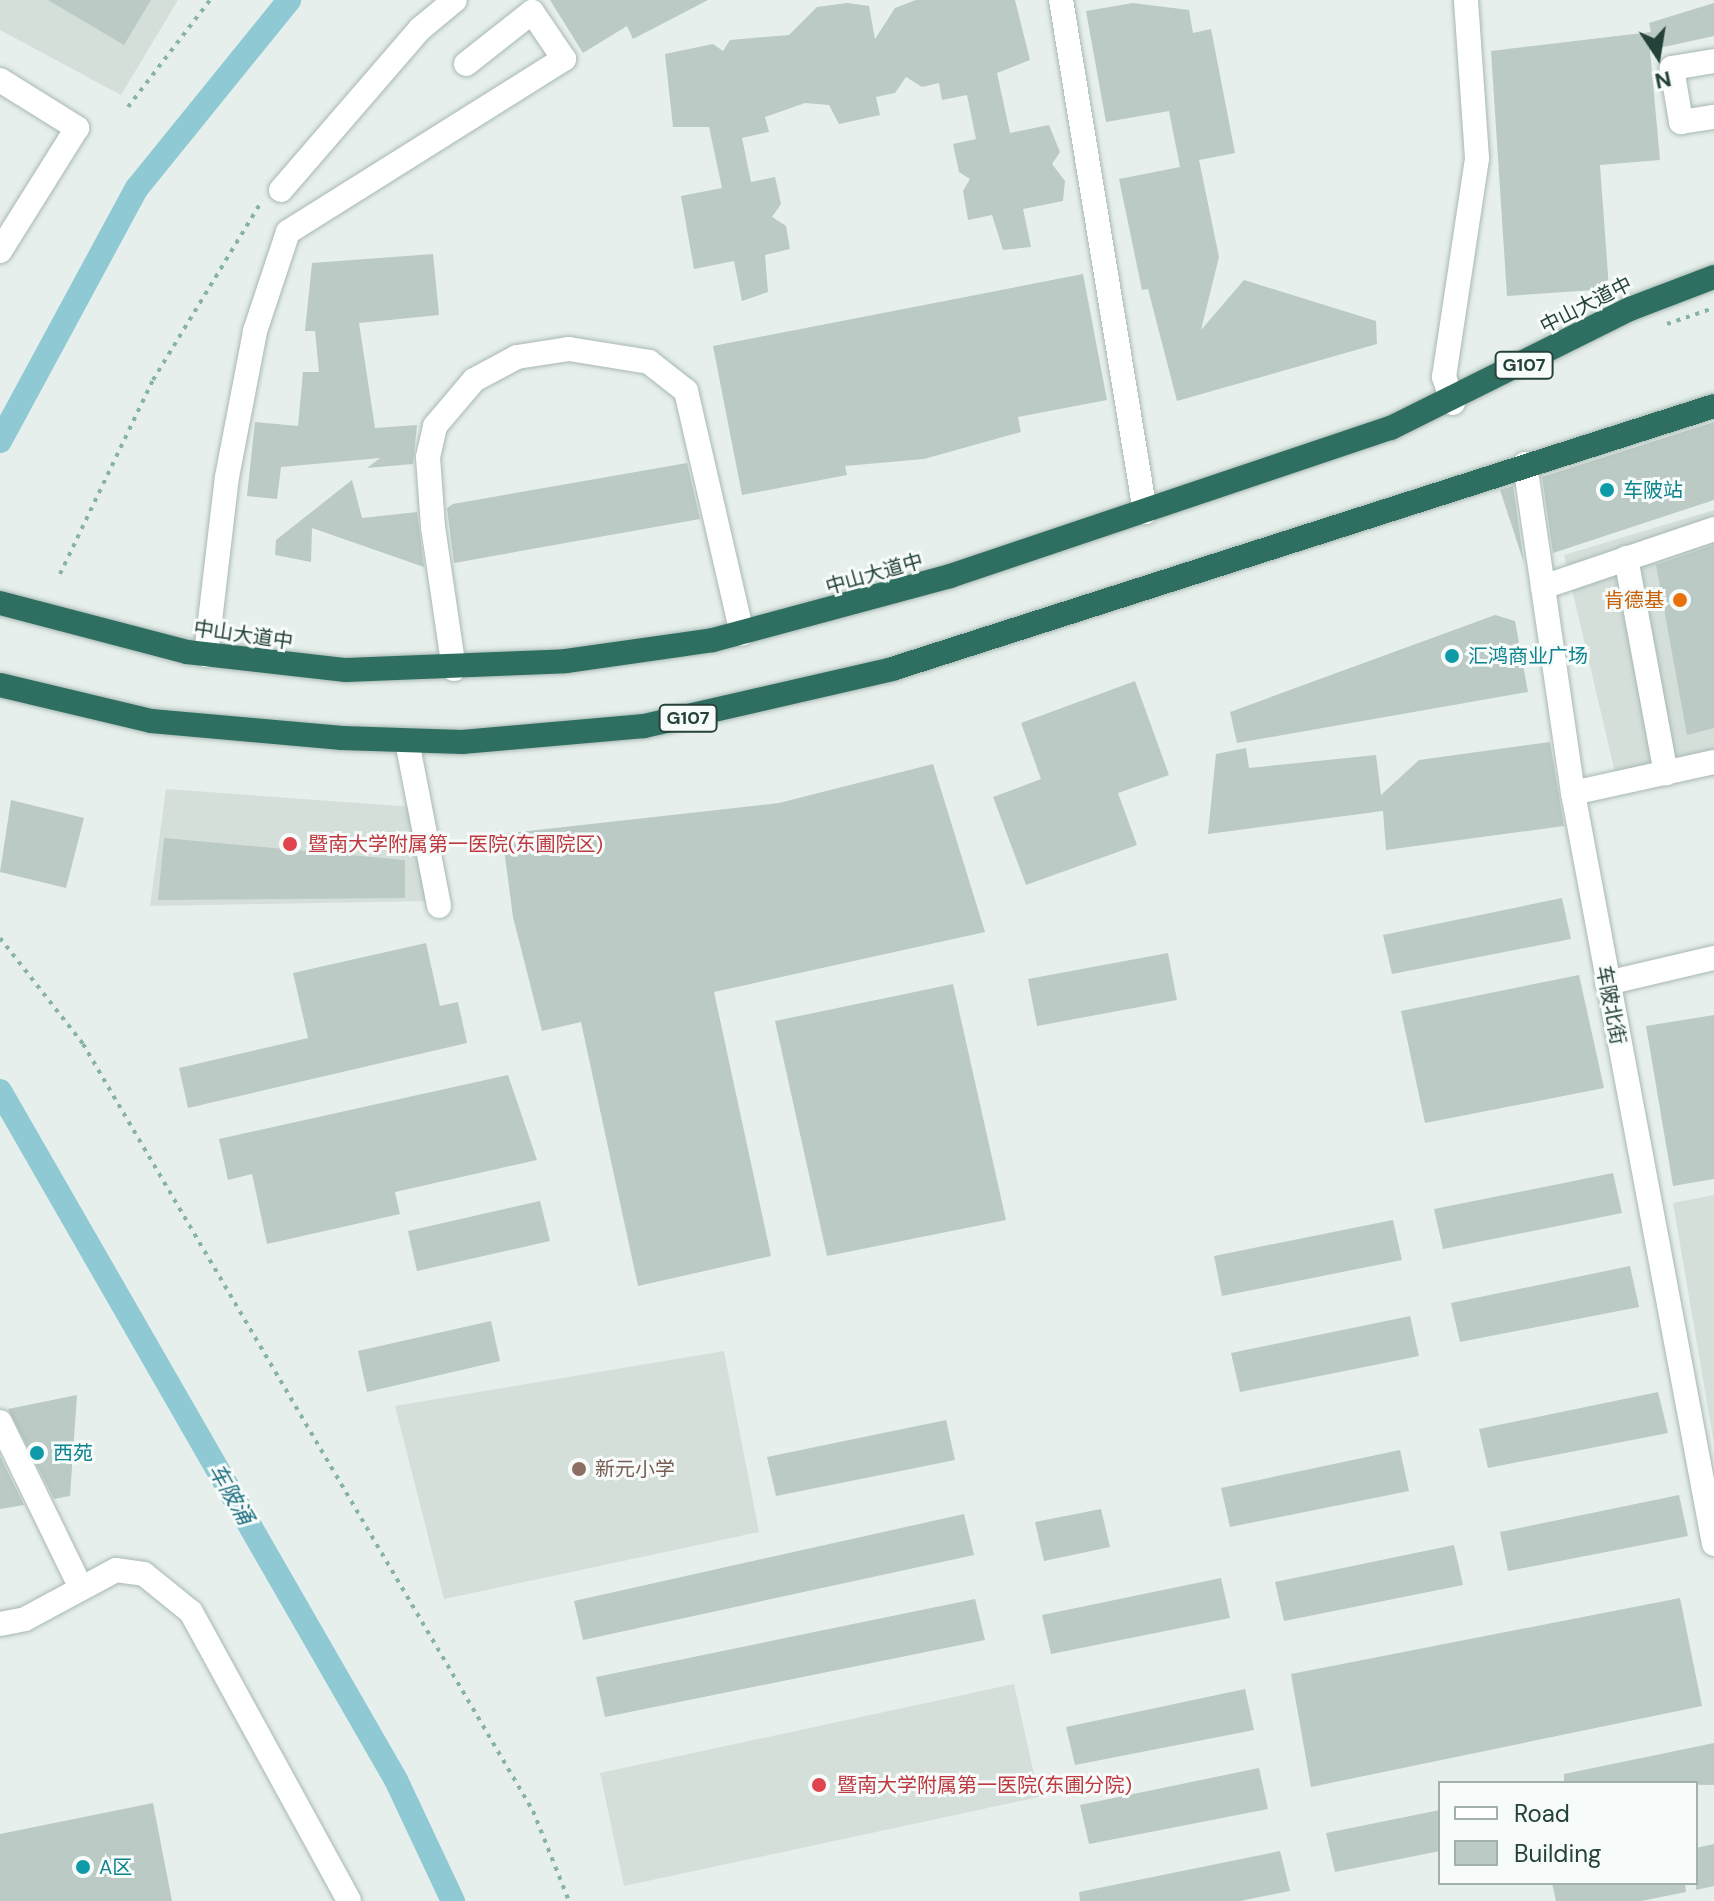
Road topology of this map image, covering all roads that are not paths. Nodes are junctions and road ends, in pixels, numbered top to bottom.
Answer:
1 (455, 0) edge
2 (1061, 0) edge
3 (1466, 0) edge
4 (1714, 61) edge
5 (466, 64) dead end
6 (0, 80) edge
7 (1714, 117) edge
8 (281, 190) road end
9 (0, 251) edge
10 (1714, 277) edge
11 (1453, 403) junction
12 (1714, 406) edge
13 (1525, 464) junction
14 (1145, 512) junction
15 (1714, 529) edge
16 (1626, 558) junction
17 (1543, 587) junction
18 (0, 603) edge
19 (742, 634) junction
20 (206, 655) junction
21 (454, 669) junction
22 (0, 685) edge
23 (407, 741) junction
24 (1714, 762) edge
25 (1666, 773) junction
26 (1573, 793) junction
27 (439, 906) dead end
28 (1714, 958) edge
29 (1607, 983) junction
30 (0, 1422) edge
31 (1714, 1544) edge
32 (79, 1584) junction
33 (0, 1624) edge
34 (349, 1901) edge

1 - 8 street
2 - 14 street
3 - 11 street
4 - 7 street
5 - 20 street
6 - 9 street
10 - 11 highway, 中山大道中 / G107
11 - 14 highway, 中山大道中 / G107
12 - 13 highway, G107
13 - 17 street, 车陂北街
13 - 23 highway, G107
14 - 19 highway, 中山大道中 / G107
15 - 16 street
16 - 17 street
16 - 25 street
17 - 26 street, 车陂北街
18 - 20 highway, 中山大道中 / G107
19 - 21 highway, 中山大道中 / G107
19 - 21 street
20 - 21 highway, 中山大道中 / G107
22 - 23 highway, G107
23 - 27 street
24 - 25 street
25 - 26 street
26 - 29 street, 车陂北街
28 - 29 street
29 - 31 street, 车陂北街
30 - 32 street
32 - 33 street
32 - 34 street

